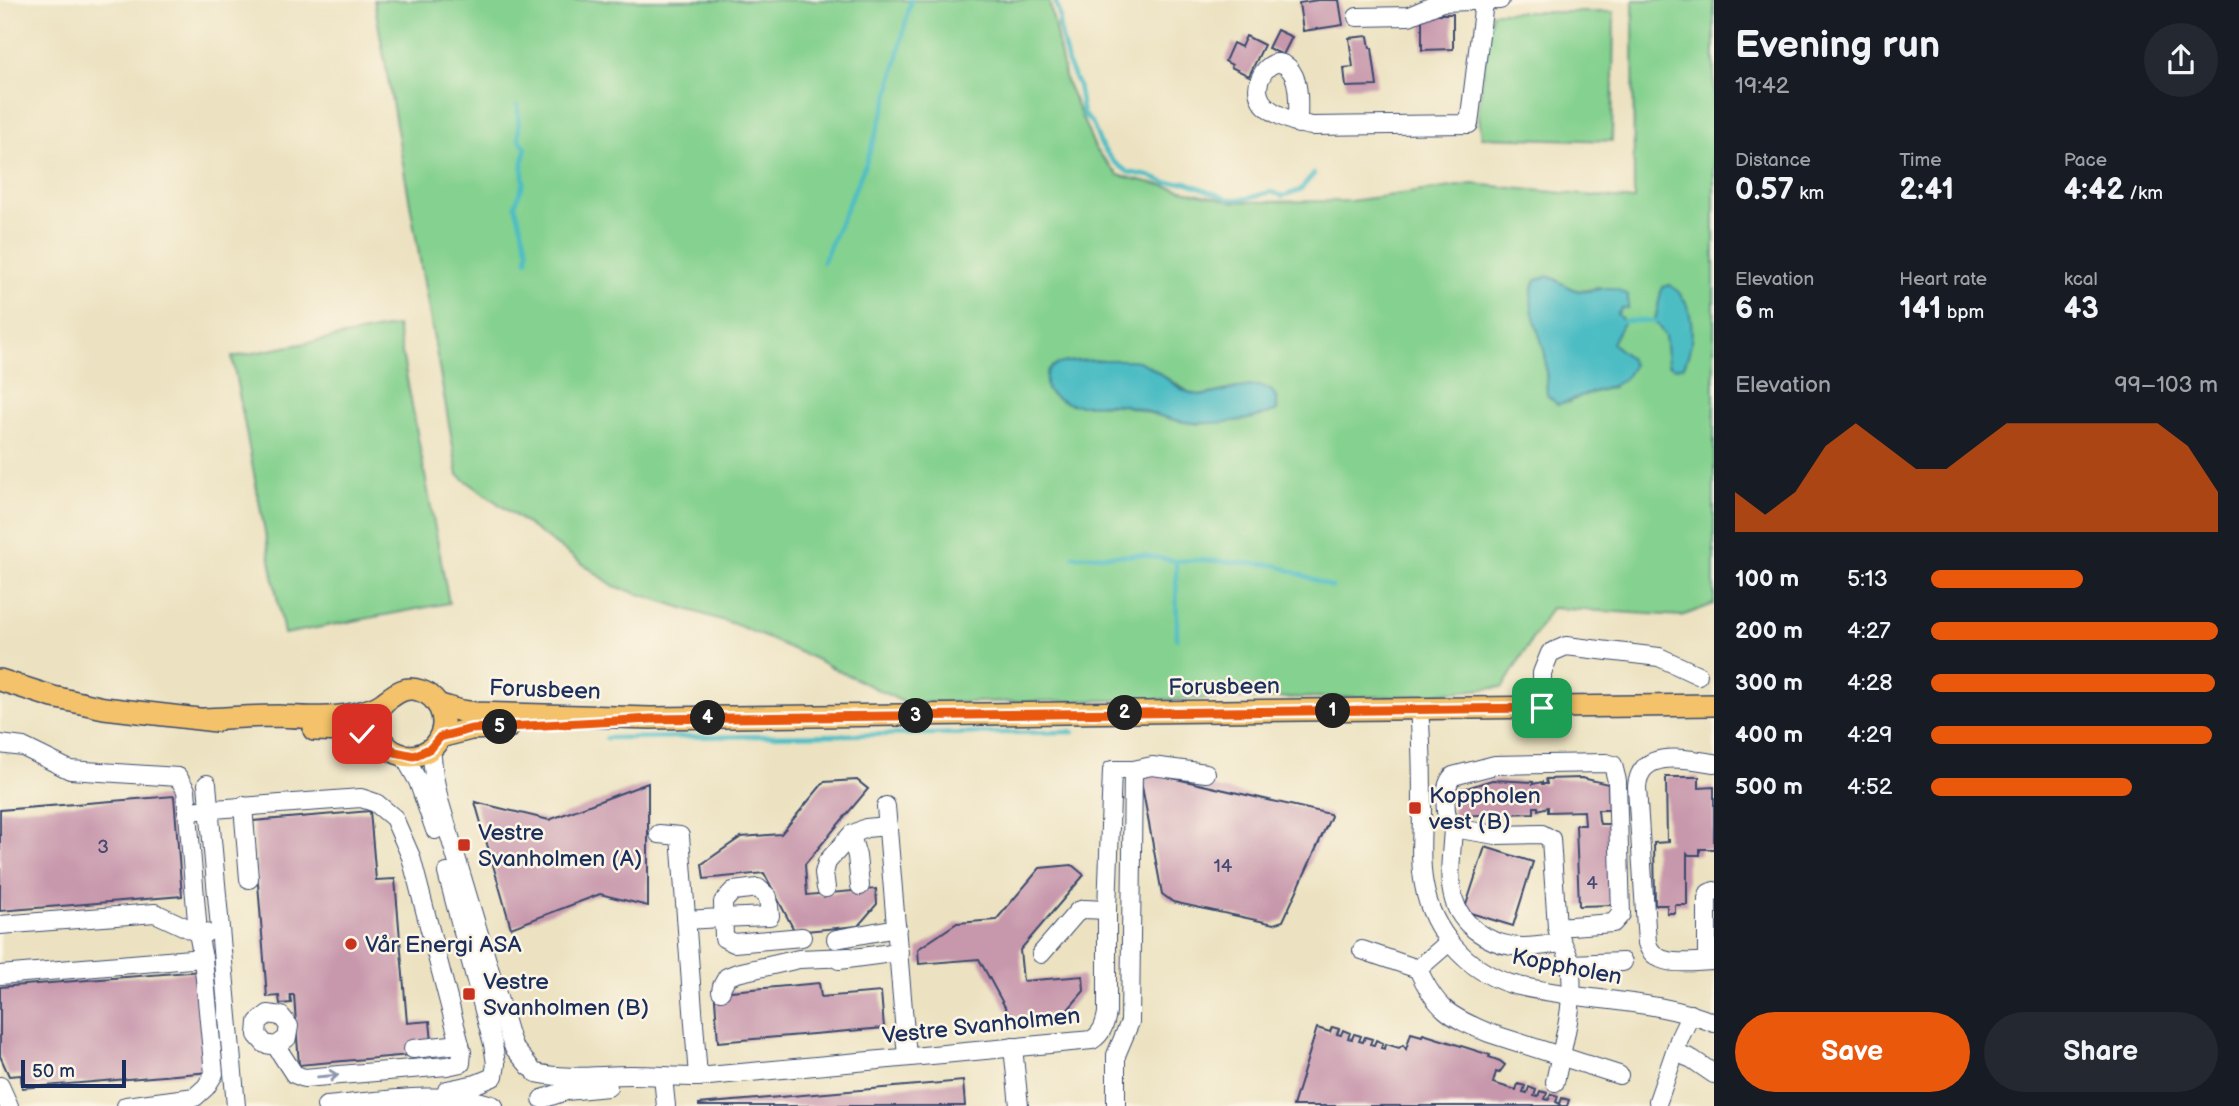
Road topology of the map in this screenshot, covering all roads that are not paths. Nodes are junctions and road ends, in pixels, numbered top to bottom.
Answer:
1 (1492, 1) edge
2 (1357, 17) dead end
3 (1298, 124) dead end
4 (1698, 676) dead end
5 (0, 680) edge
6 (382, 704) junction
7 (437, 704) junction
8 (1714, 705) edge
9 (1542, 708) junction
10 (1419, 709) junction
11 (204, 719) junction
12 (651, 719) junction
13 (381, 740) junction
14 (436, 743) junction
15 (0, 744) edge
16 (404, 755) junction
17 (1714, 763) edge
18 (1133, 770) junction
19 (1206, 773) dead end
20 (207, 783) dead end
21 (243, 806) junction
22 (886, 806) dead end
23 (209, 809) junction
24 (187, 811) junction
25 (1422, 812) junction
26 (1450, 820) junction
27 (888, 826) junction
28 (659, 834) dead end
29 (851, 835) junction
30 (249, 879) dead end
31 (860, 886) dead end
32 (826, 888) dead end
33 (1714, 891) edge
34 (1107, 910) junction
35 (687, 920) junction
36 (0, 925) edge
37 (897, 928) junction
38 (198, 933) junction
39 (220, 933) junction
40 (1559, 935) junction
41 (802, 937) dead end
42 (836, 939) dead end
43 (1449, 942) junction
44 (1362, 950) dead end
45 (899, 952) junction
46 (1041, 954) dead end
47 (203, 958) junction
48 (1623, 961) dead end
49 (1711, 961) edge
50 (1570, 964) junction
51 (1418, 970) junction
52 (0, 975) edge
53 (722, 991) dead end
54 (1571, 995) junction
55 (1691, 1014) junction
56 (1714, 1023) edge
57 (1101, 1032) junction
58 (257, 1035) junction
59 (230, 1036) junction
60 (1121, 1042) junction
61 (460, 1044) junction
62 (276, 1046) junction
63 (1013, 1047) junction
64 (413, 1049) dead end
65 (1675, 1052) junction
66 (1561, 1055) junction
67 (907, 1057) junction
68 (533, 1070) junction
69 (1714, 1074) edge
70 (1619, 1075) dead end
71 (494, 1076) junction
72 (663, 1077) junction
73 (698, 1077) junction
74 (1555, 1082) dead end
75 (0, 1086) edge
76 (409, 1098) junction
77 (1658, 1101) dead end
78 (202, 1102) edge
79 (539, 1104) edge
80 (9, 1106) edge
81 (126, 1106) edge
82 (236, 1106) edge
83 (326, 1106) edge
84 (495, 1106) edge
85 (666, 1106) edge
86 (1019, 1106) edge
87 (1116, 1106) edge

1 - 2 street
1 - 3 street
4 - 9 street
5 - 11 main road
6 - 7 main road
6 - 11 main road
6 - 13 main road
7 - 12 main road, Forusbeen
7 - 14 main road
8 - 9 main road, Forusbeen
9 - 10 main road, Forusbeen
10 - 12 main road, Forusbeen
10 - 25 street, Koppholen
11 - 13 main road
12 - 14 main road, Forusbeen
13 - 16 main road
14 - 16 main road
14 - 68 street
15 - 24 street
16 - 71 street
17 - 49 street
18 - 19 street
18 - 34 street, Vestre Svanholmen
18 - 60 street
20 - 23 street
21 - 23 street
21 - 30 street
21 - 61 street
22 - 27 street
23 - 24 street
23 - 39 street
24 - 38 street
25 - 26 street
25 - 43 street, Koppholen
26 - 40 street
26 - 40 street
26 - 40 street
27 - 29 street
27 - 37 street
28 - 35 street
29 - 31 street
29 - 32 street
33 - 49 street
34 - 46 street
34 - 57 street, Vestre Svanholmen
35 - 41 street
35 - 73 street
36 - 38 street
37 - 42 street
37 - 45 street
38 - 39 street
38 - 47 street
39 - 59 street
40 - 50 street
43 - 51 street
43 - 54 street, Koppholen
44 - 51 street
45 - 53 street
45 - 67 street
47 - 52 street
47 - 78 street
48 - 50 street
50 - 54 street
51 - 66 street
54 - 55 street, Koppholen
54 - 66 street
55 - 56 street, Koppholen
55 - 65 street
57 - 60 street
57 - 63 street, Vestre Svanholmen
58 - 59 street
58 - 62 street
58 - 62 street
59 - 82 street
60 - 87 street
62 -> 61 street
61 - 64 street
63 - 67 street, Vestre Svanholmen
63 - 86 street
65 - 69 street
65 - 77 street
66 - 70 street
66 - 74 street
67 - 73 street, Vestre Svanholmen
68 - 71 street, Vestre Svanholmen
68 - 72 street, Vestre Svanholmen
68 - 79 street
71 - 76 street, Vestre Svanholmen
71 - 84 street
72 - 73 street, Vestre Svanholmen
72 - 79 street, Vestre Svanholmen
72 - 85 street
75 - 80 street
76 - 83 street
76 - 84 street
78 - 81 street

